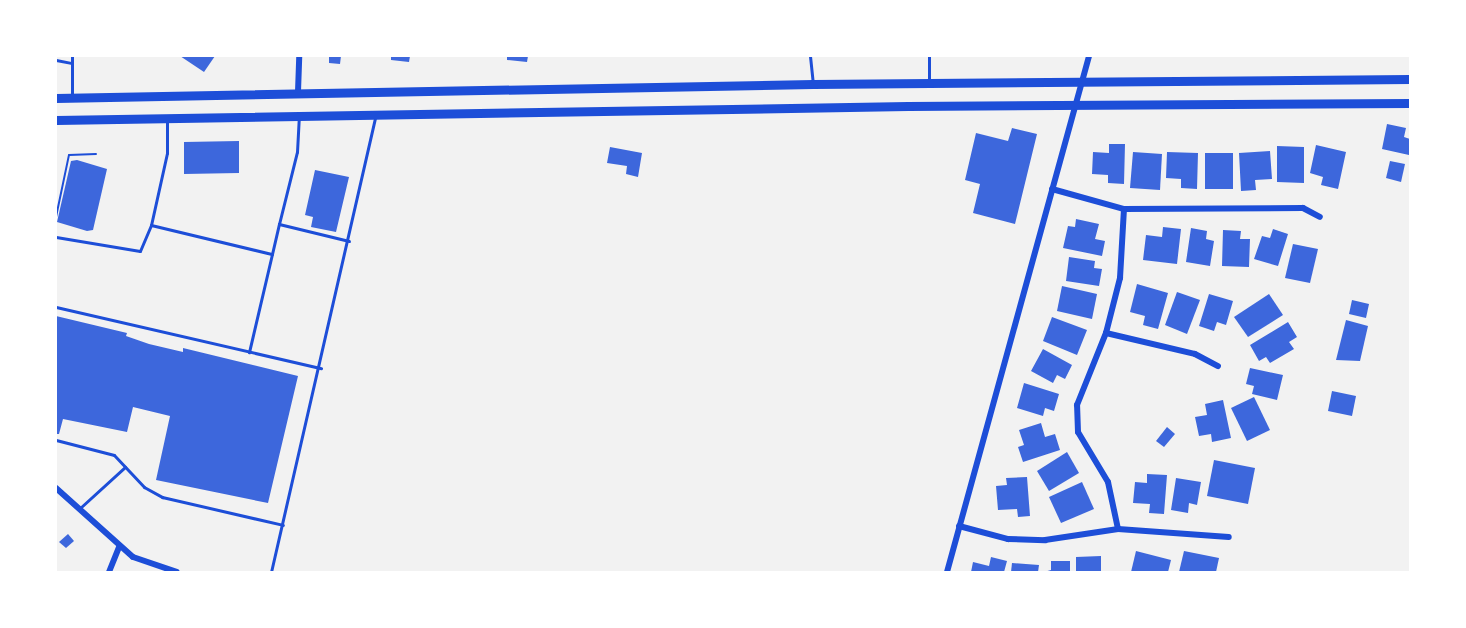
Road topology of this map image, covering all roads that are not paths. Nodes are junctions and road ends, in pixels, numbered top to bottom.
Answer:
1 (72, 56) edge
2 (299, 56) edge
3 (810, 56) edge
4 (929, 56) edge
5 (1089, 56) edge
6 (56, 57) edge
7 (70, 63) junction
8 (1410, 79) edge
9 (929, 82) junction
10 (1082, 82) junction
11 (813, 84) junction
12 (298, 92) junction
13 (72, 97) junction
14 (56, 98) edge
15 (1410, 103) edge
16 (1076, 105) junction
17 (377, 114) junction
18 (299, 115) junction
19 (167, 118) junction
20 (56, 120) edge
21 (1052, 189) junction
22 (1124, 209) junction
23 (1320, 217) dead end
24 (279, 224) junction
25 (151, 225) junction
26 (56, 237) edge
27 (349, 241) junction
28 (272, 254) junction
29 (56, 307) edge
30 (1106, 333) junction
31 (249, 352) junction
32 (1218, 366) dead end
33 (321, 368) junction
34 (56, 440) edge
35 (125, 467) junction
36 (56, 488) edge
37 (79, 509) junction
38 (283, 525) junction
39 (959, 526) junction
40 (1118, 529) junction
41 (1229, 537) dead end
42 (119, 547) junction
43 (109, 573) edge
44 (177, 573) edge
45 (271, 573) edge
46 (946, 573) edge

1 - 7 lane
2 - 12 street
3 - 11 lane
4 - 9 lane
5 - 10 street
6 - 7 lane
7 - 13 lane
8 - 10 main road
9 - 10 main road
9 - 11 main road
10 - 16 street
11 - 12 main road
12 - 13 main road
13 - 14 main road
15 - 16 main road
16 - 17 main road
16 - 21 street
17 - 18 main road
17 - 27 lane
18 - 19 main road
18 - 24 lane
19 - 20 main road
19 - 25 lane
21 - 22 street
21 - 39 street
22 - 23 street
22 - 30 street
24 - 27 lane
24 - 28 lane
25 - 26 lane
25 - 28 lane
27 - 33 lane
28 - 31 lane
29 - 31 lane
30 - 32 street
30 - 40 street
31 - 33 lane
33 - 38 lane
34 - 35 lane
35 - 37 lane
35 - 38 lane
36 - 37 street
37 - 42 street
38 - 45 lane
39 - 40 street
39 - 46 street
40 - 41 street
42 - 43 street
42 - 44 street

